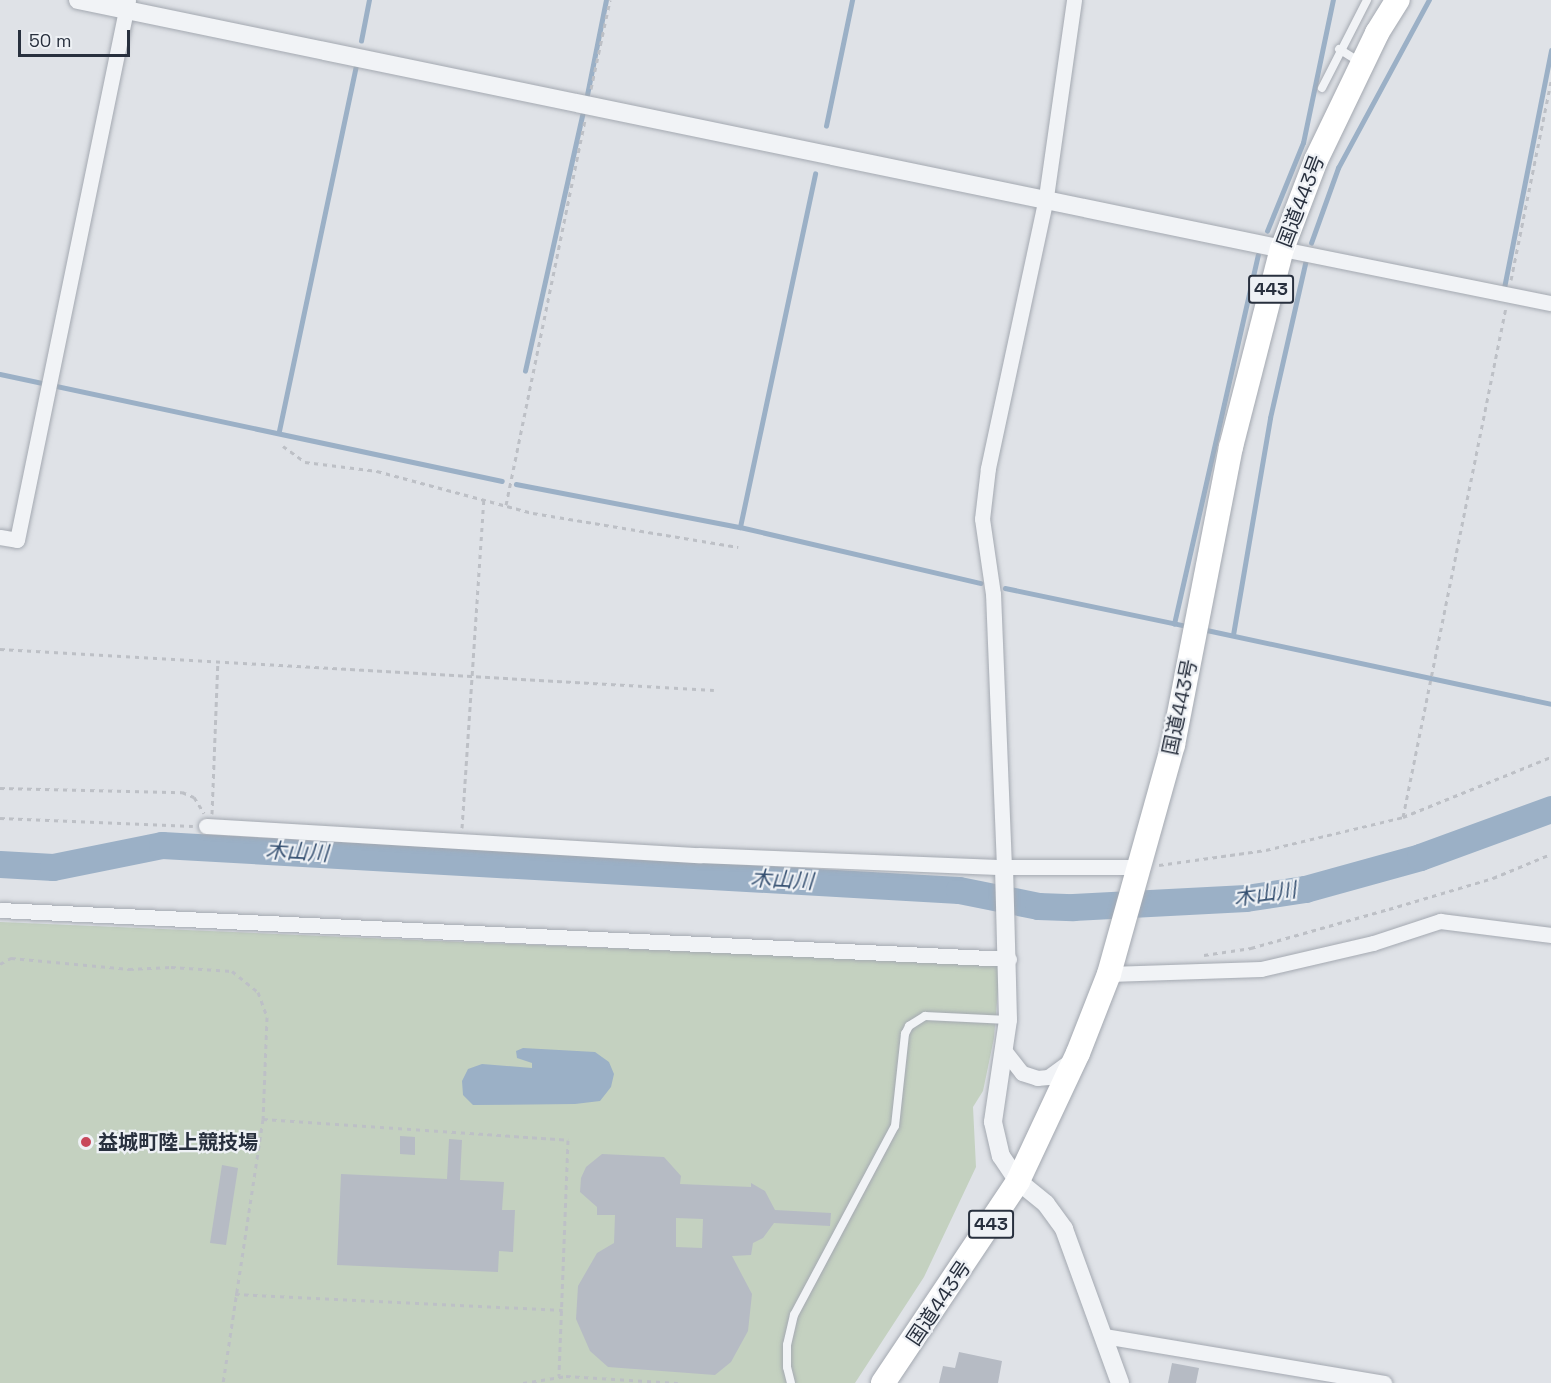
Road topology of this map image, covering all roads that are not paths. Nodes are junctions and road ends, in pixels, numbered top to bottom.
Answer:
1 (78, 0) edge
2 (1074, 0) edge
3 (1367, 0) edge
4 (1398, 0) edge
5 (127, 5) edge
6 (1339, 49) junction
7 (1362, 63) junction
8 (1322, 88) dead end
9 (1046, 197) junction
10 (1282, 249) junction
11 (1551, 303) edge
12 (0, 537) edge
13 (207, 826) road end
14 (1004, 867) junction
15 (1139, 867) junction
16 (0, 910) edge
17 (1551, 935) edge
18 (1009, 955) junction
19 (1111, 968) junction
20 (1008, 1020) junction
21 (1004, 1050) junction
22 (1078, 1053) junction
23 (1018, 1181) junction
24 (1104, 1336) junction
25 (791, 1383) edge
26 (883, 1383) edge
27 (1120, 1383) edge
28 (1384, 1383) edge

1 - 5 street
2 - 9 street
3 - 6 lane
4 - 7 highway, 国道443号 / 443
5 - 9 street
5 - 12 street
6 - 7 lane
6 - 8 lane
7 - 10 highway, 国道443号 / 443
9 - 10 street
9 - 14 street
10 - 11 street
10 - 15 highway, 国道443号 / 443
13 - 14 street
14 - 15 street
14 - 18 street
15 - 19 highway, 国道443号 / 443
16 - 18 street
17 - 19 street
18 - 20 street
19 - 22 highway, 国道443号 / 443
20 - 21 street
20 - 25 lane
21 - 22 street
21 - 23 street
22 - 23 highway, 国道443号 / 443
23 - 24 street
23 - 26 highway, 国道443号 / 443
24 - 27 street
24 - 28 street

